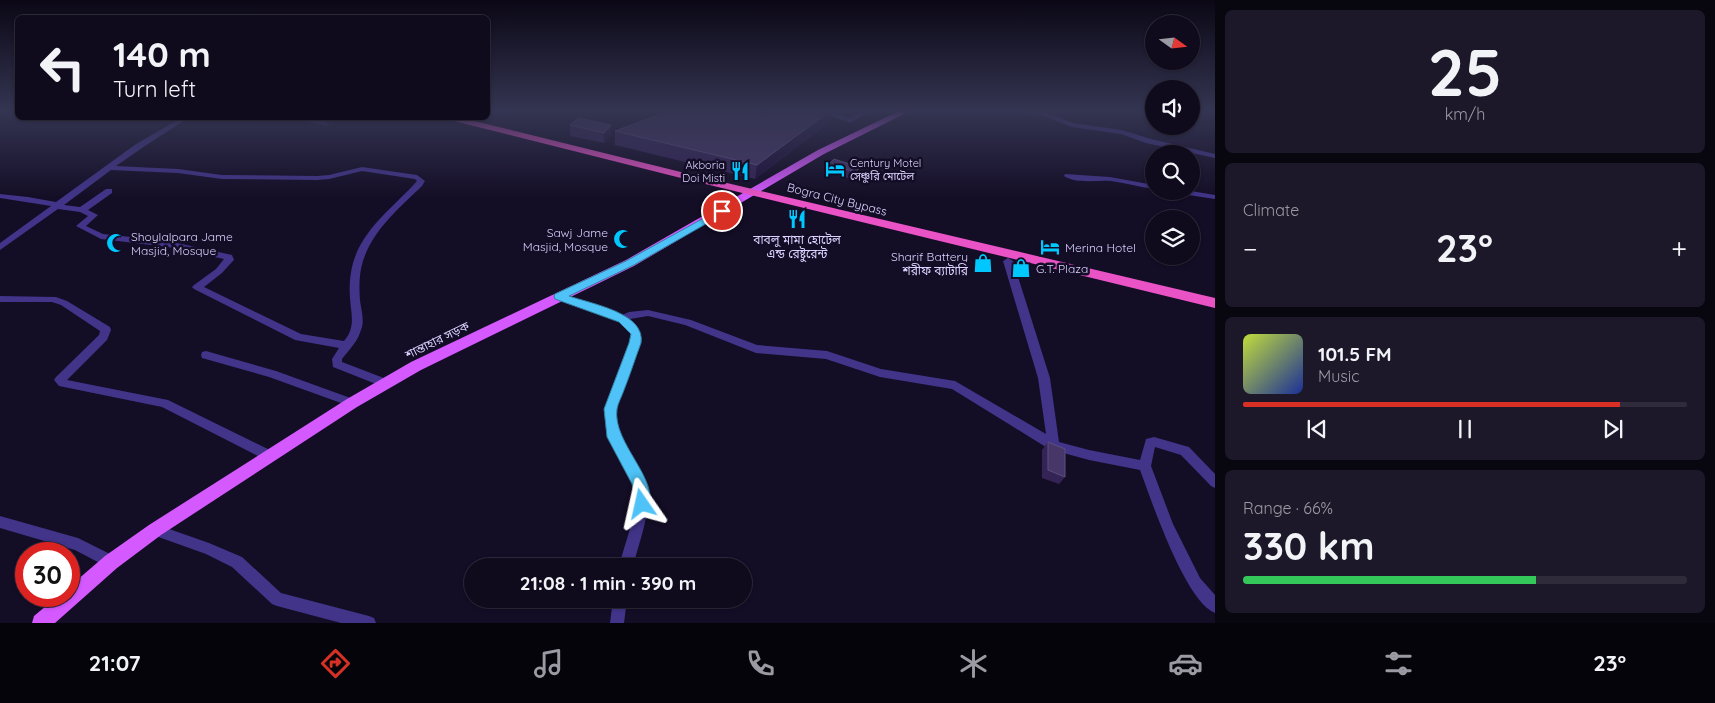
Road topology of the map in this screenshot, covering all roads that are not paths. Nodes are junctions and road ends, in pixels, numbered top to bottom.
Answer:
1 (148, 140) edge
2 (542, 140) edge
3 (563, 140) edge
4 (847, 140) edge
5 (1146, 140) edge
6 (1215, 156) edge
7 (110, 168) junction
8 (1068, 176) dead end
9 (1145, 185) edge
10 (108, 190) dead end
11 (1200, 195) edge
12 (0, 196) edge
13 (1215, 198) edge
14 (57, 206) junction
15 (82, 210) junction
16 (0, 247) edge
17 (1008, 261) dead end
18 (559, 296) junction
19 (1215, 297) edge
20 (0, 299) edge
21 (1215, 303) edge
22 (623, 319) junction
23 (346, 346) junction
24 (206, 355) dead end
25 (385, 383) junction
26 (352, 403) junction
27 (1053, 445) junction
28 (270, 456) junction
29 (1145, 466) junction
30 (1215, 482) edge
31 (0, 522) edge
32 (155, 530) junction
33 (628, 558) edge
34 (111, 562) junction
35 (1215, 606) edge
36 (619, 608) edge
37 (41, 623) edge
38 (369, 623) edge
39 (617, 623) edge

1 - 7 street
2 - 21 highway, Bogra City Bypass
3 - 19 highway, Bogra City Bypass
4 - 18 main road, শান্তাহার সড়ক
5 - 6 street
7 - 14 street
7 - 23 street
8 - 9 street
10 - 15 street
11 - 13 street
12 - 14 street
14 - 15 street
14 - 16 street
15 - 23 street
17 - 27 street
18 - 22 street
18 - 25 main road, শান্তাহার সড়ক
20 - 28 street
22 - 27 street
22 - 33 street
23 - 25 street
24 - 26 street
25 - 26 main road, শান্তাহার সড়ক
26 - 28 main road, শান্তাহার সড়ক
27 - 29 street
28 - 32 main road, শান্তাহার সড়ক
29 - 30 street
29 - 35 street
31 - 34 street
32 - 34 main road, শান্তাহার সড়ক
32 - 38 street
34 - 37 main road, শান্তাহার সড়ক
36 - 39 street

